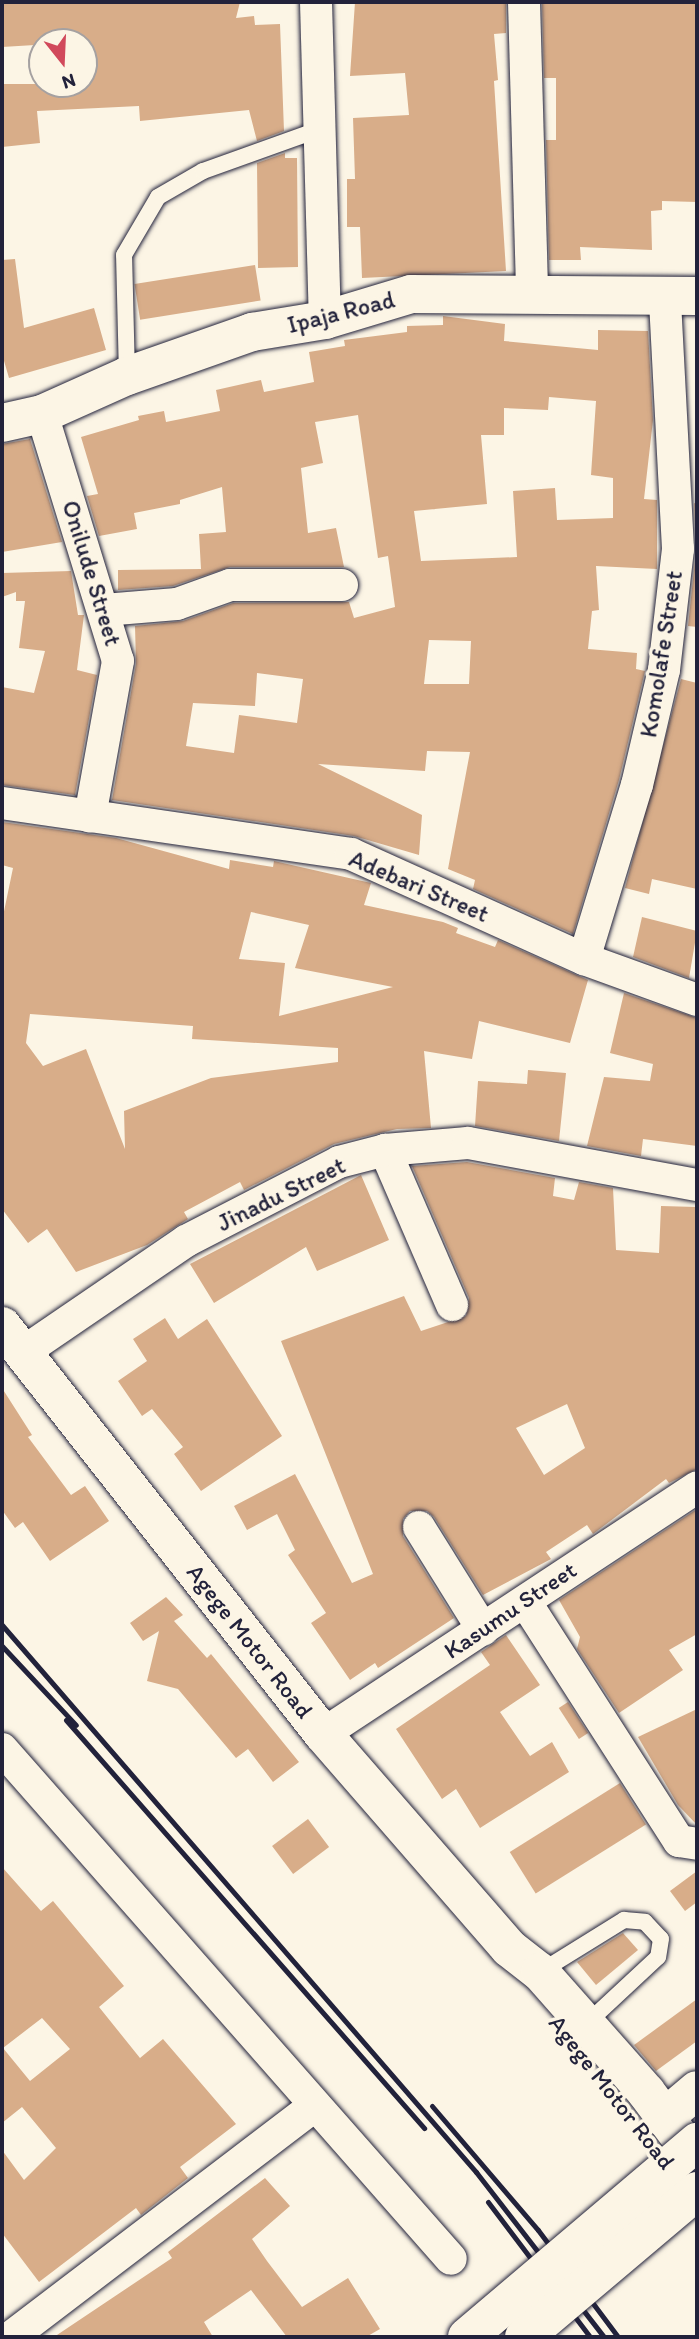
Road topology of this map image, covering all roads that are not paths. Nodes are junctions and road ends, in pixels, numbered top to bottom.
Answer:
1 (316, 2) edge
2 (524, 2) edge
3 (320, 130) junction
4 (532, 297) junction
5 (681, 297) edge
6 (326, 320) junction
7 (127, 376) junction
8 (42, 414) junction
9 (2, 423) edge
10 (342, 585) dead end
11 (104, 610) junction
12 (2, 803) edge
13 (90, 817) junction
14 (584, 960) junction
15 (697, 1000) edge
16 (385, 1150) junction
17 (697, 1185) edge
18 (452, 1305) dead end
19 (12, 1340) edge
20 (697, 1487) edge
21 (419, 1527) dead end
22 (526, 1603) junction
23 (483, 1630) junction
24 (323, 1734) junction
25 (3, 1753) edge
26 (697, 1844) edge
27 (509, 1948) junction
28 (540, 1972) junction
29 (585, 2025) junction
30 (697, 2090) edge
31 (315, 2105) junction
32 (664, 2118) junction
33 (697, 2142) edge
34 (697, 2160) edge
35 (697, 2191) edge
36 (697, 2201) edge
37 (451, 2259) dead end
38 (11, 2337) edge
39 (467, 2337) edge
40 (524, 2337) edge

1 - 3 street
2 - 4 street
3 - 6 street
3 - 7 lane
4 - 5 main road, Ipaja Road
4 - 6 main road, Ipaja Road
5 - 14 street, Komolafe Street
6 - 7 main road, Ipaja Road
7 - 8 main road, Ipaja Road
8 - 9 main road, Ipaja Road
8 - 11 street, Onilude Street
10 - 11 street
11 - 13 street, Onilude Street
12 - 13 street, Adebari Street
13 - 14 street, Adebari Street
14 - 15 street, Adebari Street
16 - 17 street, Jinadu Street
16 - 18 street
16 - 19 street, Jinadu Street
19 - 24 main road, Agege Motor Road
20 - 22 street, Kasumu Street
21 - 23 street
22 - 23 street, Kasumu Street
22 - 26 street
23 - 24 street, Kasumu Street
24 - 27 main road, Agege Motor Road
25 - 31 street
27 - 28 main road, Agege Motor Road
27 - 36 main road, Agege Motor Road
28 - 29 main road, Agege Motor Road
28 - 29 lane
29 - 32 main road, Agege Motor Road
30 - 32 main road
31 - 37 street
31 - 38 street
32 - 34 main road, Agege Motor Road
33 - 39 main road, bridge
35 - 40 main road, bridge

